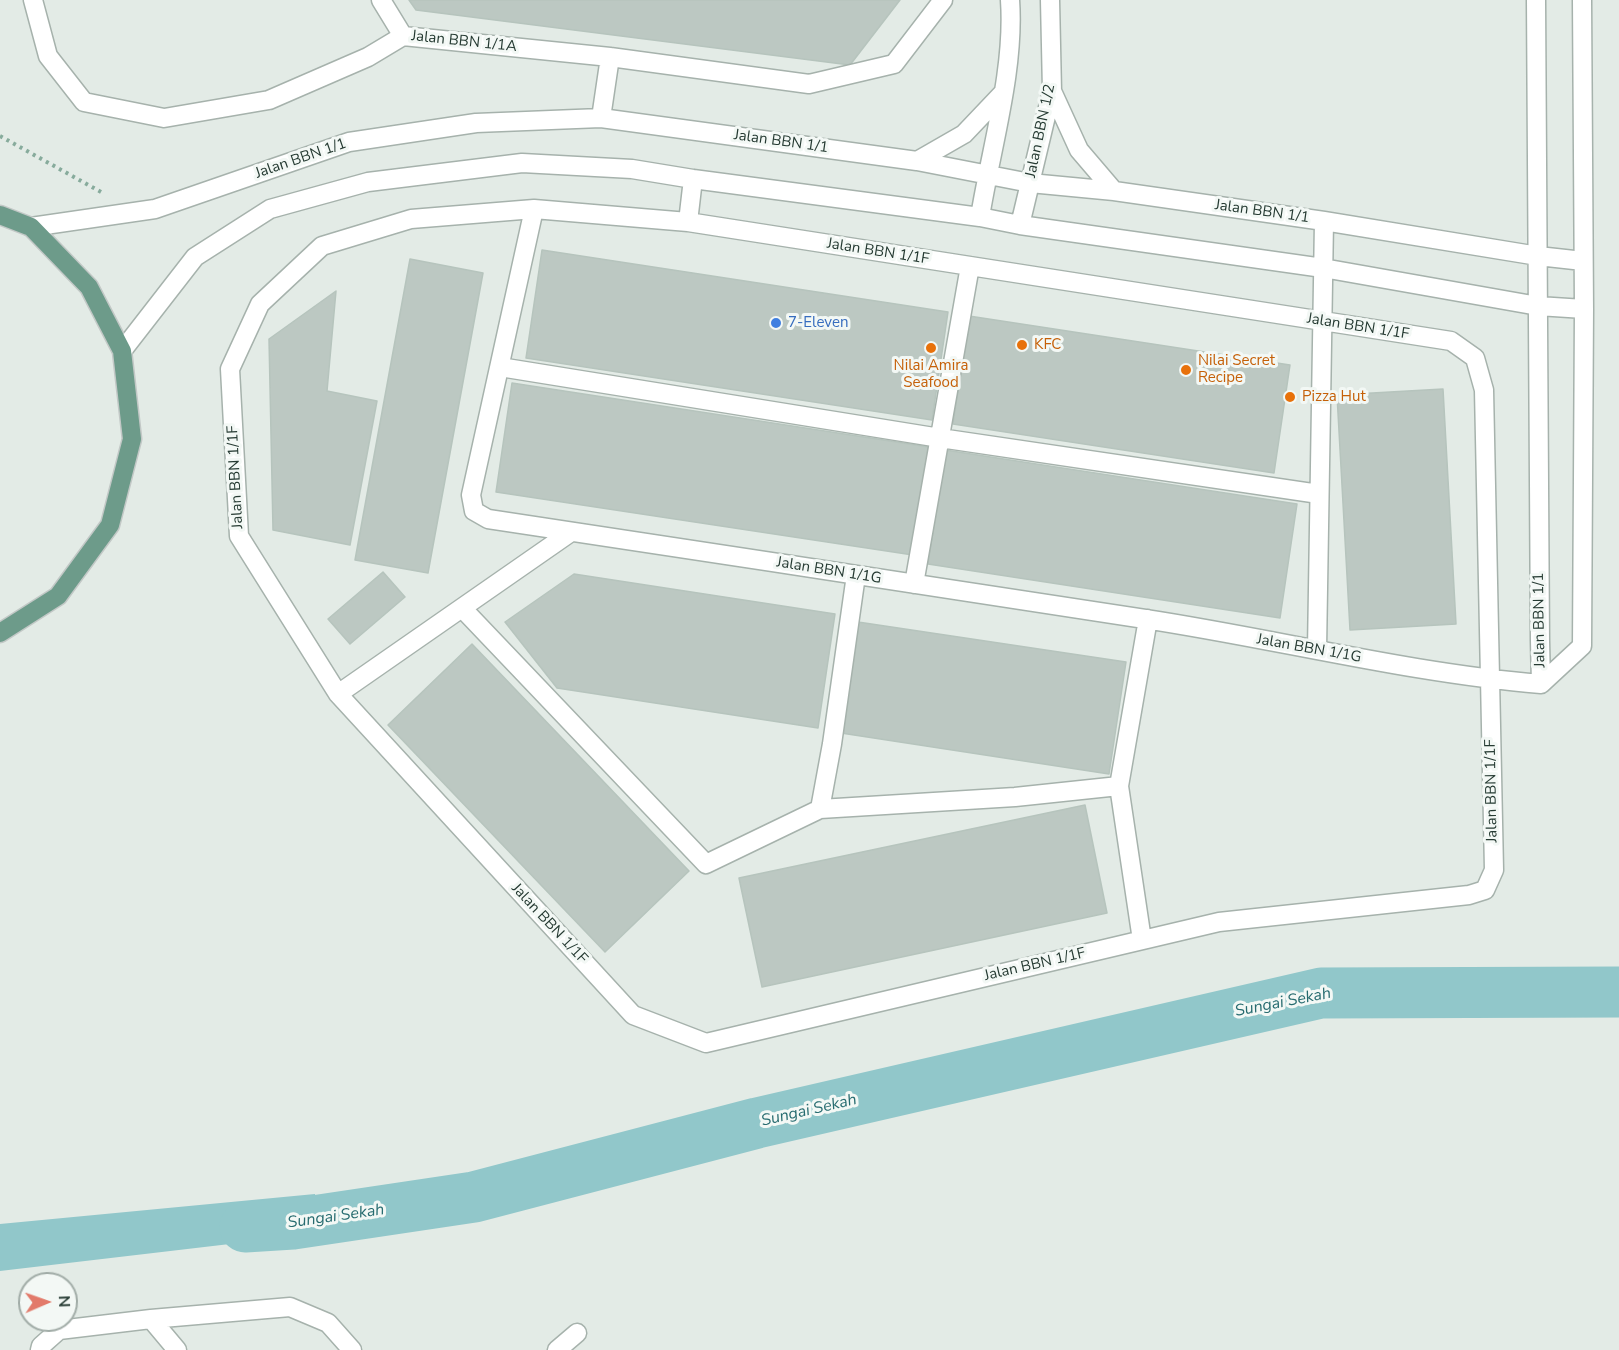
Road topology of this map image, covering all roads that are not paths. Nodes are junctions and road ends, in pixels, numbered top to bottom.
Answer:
1 (33, 0) edge
2 (381, 0) edge
3 (943, 0) edge
4 (1010, 0) edge
5 (1050, 0) edge
6 (1536, 0) edge
7 (1582, 0) edge
8 (403, 36) junction
9 (610, 57) junction
10 (1052, 91) junction
11 (1004, 93) junction
12 (601, 118) junction
13 (917, 161) junction
14 (986, 175) junction
15 (693, 179) junction
16 (1030, 183) junction
17 (1114, 191) junction
18 (534, 209) junction
19 (0, 214) edge
20 (980, 217) junction
21 (1324, 221) junction
22 (688, 222) junction
23 (1020, 225) junction
24 (31, 227) junction
25 (1538, 256) junction
26 (1583, 261) junction
27 (970, 266) junction
28 (1323, 268) junction
29 (1538, 306) junction
30 (1584, 309) junction
31 (1321, 321) junction
32 (122, 351) junction
33 (500, 367) junction
34 (940, 438) junction
35 (1319, 494) junction
36 (571, 531) junction
37 (856, 575) junction
38 (914, 584) junction
39 (462, 608) junction
40 (1148, 619) junction
41 (0, 633) edge
42 (1317, 651) junction
43 (1490, 680) junction
44 (1541, 684) junction
45 (338, 694) junction
46 (1119, 786) junction
47 (819, 808) junction
48 (1142, 940) junction
49 (151, 1319) junction
50 (578, 1333) dead end
51 (40, 1350) edge
52 (177, 1350) edge
53 (352, 1350) edge
54 (558, 1350) edge

1 - 8 street, Jalan BBN 1/1A
2 - 8 street
3 - 9 street, Jalan BBN 1/1A
4 - 11 street
5 - 10 street, Jalan BBN 1/2
6 - 25 street, Jalan BBN 1/1
7 - 26 street, Jalan BBN 1/1
8 - 9 street, Jalan BBN 1/1A
9 - 12 street
10 - 16 street, Jalan BBN 1/2
10 - 17 street
11 - 13 street
11 - 14 street
12 - 13 street, Jalan BBN 1/1
12 - 24 street, Jalan BBN 1/1
13 - 14 street, Jalan BBN 1/1
14 - 16 street, Jalan BBN 1/1
14 - 20 street
15 - 20 street
15 - 22 street
15 - 32 street
16 - 17 street, Jalan BBN 1/1
16 - 23 street, Jalan BBN 1/2
17 - 21 street, Jalan BBN 1/1
18 - 22 street, Jalan BBN 1/1F
18 - 33 street, Jalan BBN 1/1G
18 - 45 street, Jalan BBN 1/1F
19 - 24 main road
20 - 23 street
21 - 25 street, Jalan BBN 1/1
21 - 28 street
22 - 27 street, Jalan BBN 1/1F
23 - 28 street
24 - 32 main road
25 - 26 street, Jalan BBN 1/1
25 - 29 street, Jalan BBN 1/1
26 - 30 street, Jalan BBN 1/1
27 - 31 street, Jalan BBN 1/1F
27 - 34 street
28 - 29 street
28 - 31 street
29 - 30 street
29 - 44 street, Jalan BBN 1/1
30 - 44 street, Jalan BBN 1/1
31 - 35 street
31 - 43 street, Jalan BBN 1/1F
32 - 41 main road
33 - 34 street
33 - 36 street, Jalan BBN 1/1G
34 - 35 street
34 - 38 street
35 - 42 street
36 - 37 street, Jalan BBN 1/1G
36 - 39 street
37 - 38 street, Jalan BBN 1/1G
37 - 47 street
38 - 40 street, Jalan BBN 1/1G
39 - 45 street
39 - 47 street
40 - 42 street, Jalan BBN 1/1G
40 - 46 street
42 - 43 street, Jalan BBN 1/1G
43 - 44 street, Jalan BBN 1/1G
43 - 48 street, Jalan BBN 1/1F
45 - 48 street, Jalan BBN 1/1F
46 - 47 street
46 - 48 street
49 - 51 street
49 - 52 street
49 - 53 street
50 - 54 street

